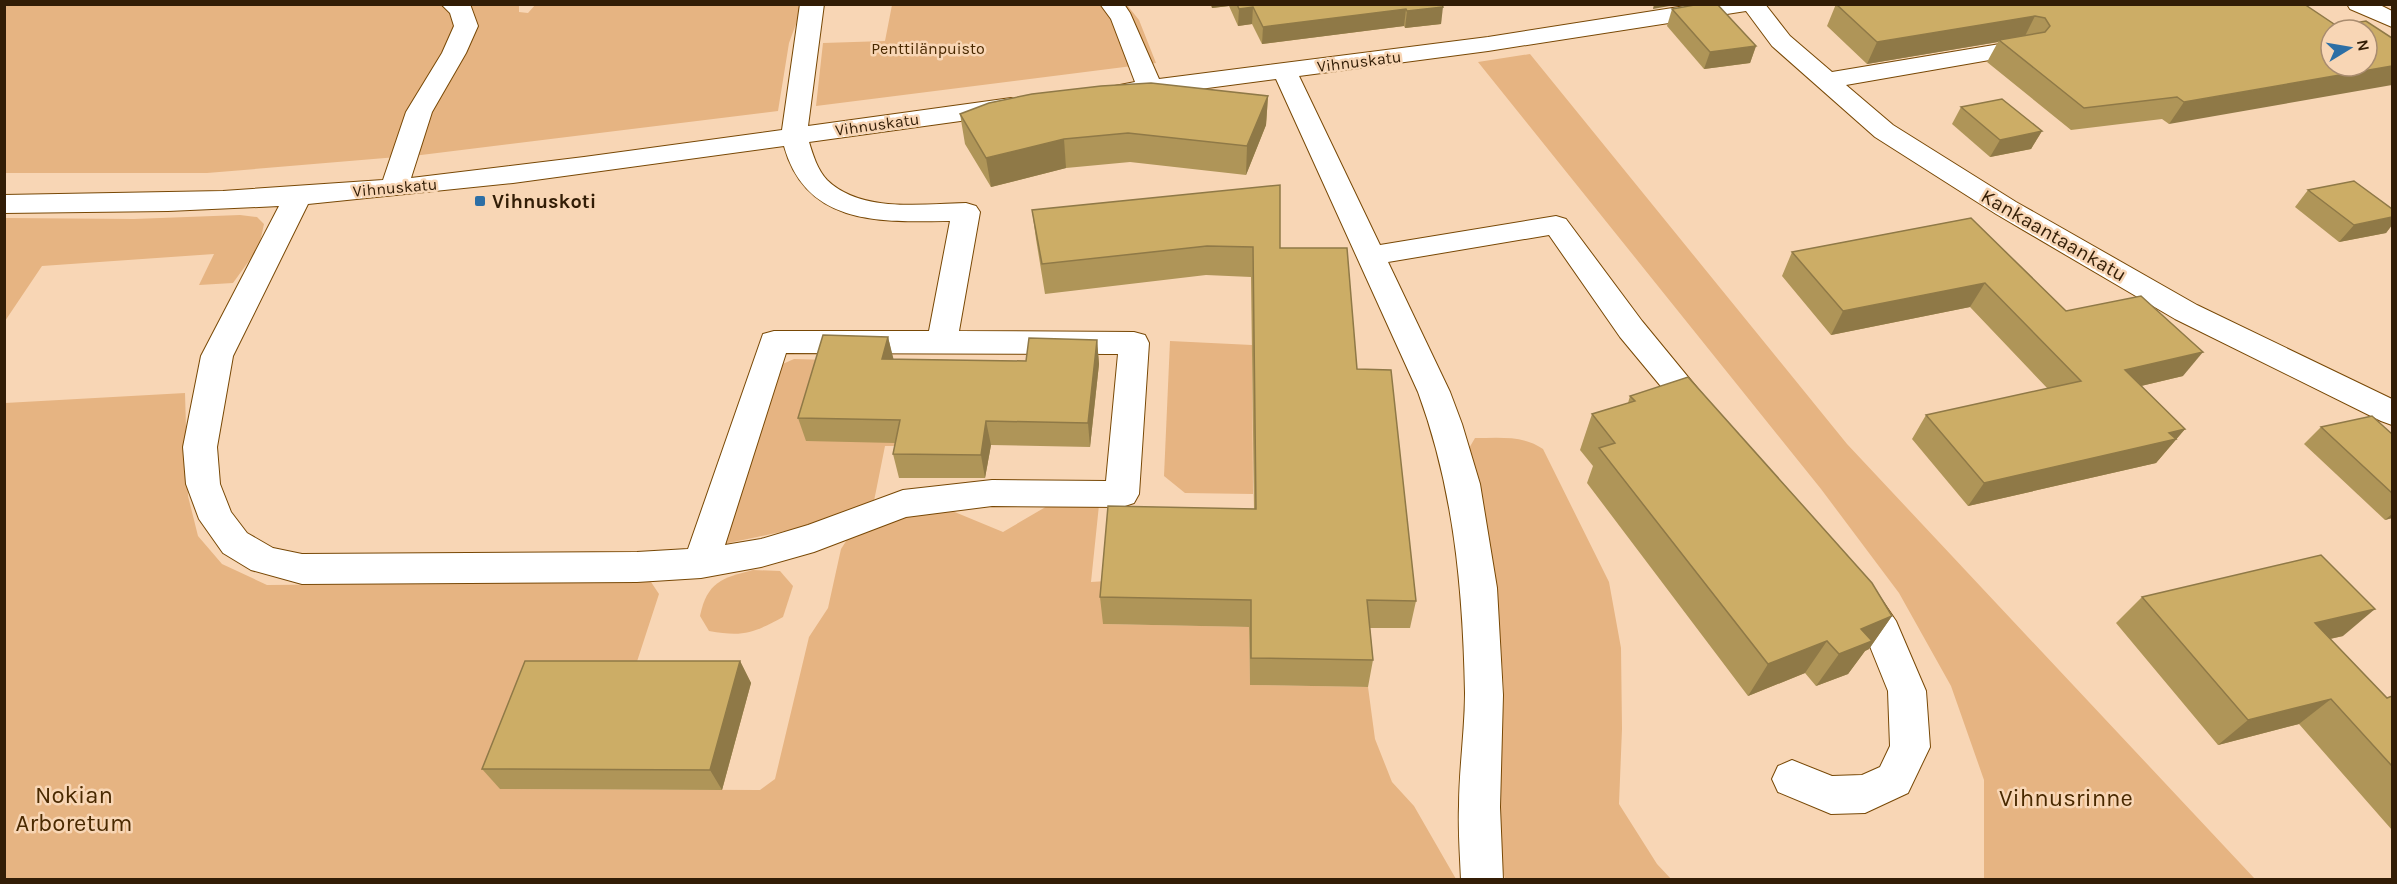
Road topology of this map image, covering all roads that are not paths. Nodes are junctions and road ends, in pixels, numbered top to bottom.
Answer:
1 (452, 4) edge
2 (812, 4) edge
3 (1111, 4) edge
4 (1747, 4) edge
5 (1752, 4) edge
6 (2358, 4) edge
7 (2392, 20) edge
8 (2024, 47) edge
9 (1284, 70) junction
10 (1826, 81) junction
11 (1150, 88) junction
12 (1095, 95) edge
13 (1040, 102) edge
14 (794, 135) junction
15 (394, 187) junction
16 (298, 196) junction
17 (4, 204) edge
18 (1370, 256) junction
19 (942, 342) junction
20 (2392, 413) edge
21 (1720, 435) edge
22 (701, 563) junction
23 (1837, 567) edge
24 (1792, 779) dead end
25 (1482, 879) edge

1 - 15 street
2 - 14 street
3 - 11 street
4 - 9 street, Vihnuskatu
5 - 10 street, Kankaantaankatu
6 - 7 street
8 - 10 street
9 - 11 street, Vihnuskatu
9 - 18 street
10 - 20 street, Kankaantaankatu
11 - 12 street, Vihnuskatu
13 - 14 street, Vihnuskatu
14 - 15 street, Vihnuskatu
14 - 19 street
15 - 16 street, Vihnuskatu
16 - 17 street, Vihnuskatu
16 - 22 street
18 - 21 street
18 - 25 street
19 - 22 street
19 - 22 street
23 - 24 street

